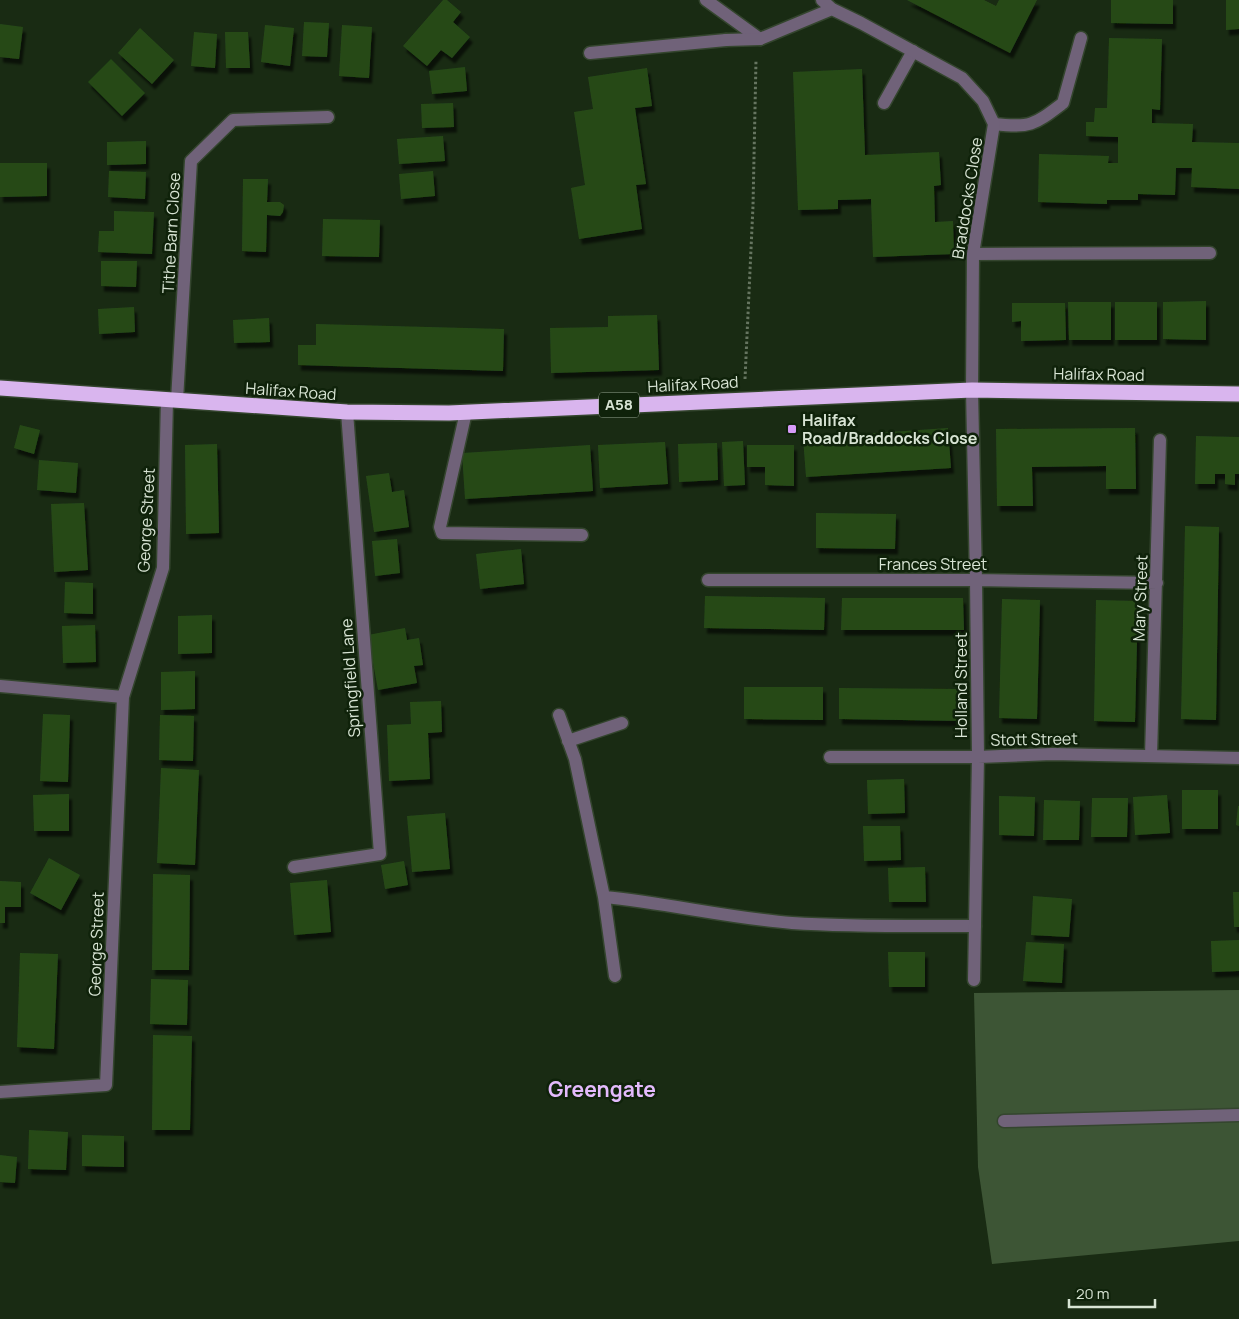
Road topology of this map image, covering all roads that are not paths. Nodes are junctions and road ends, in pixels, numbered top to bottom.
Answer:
1 (706, 0) edge
2 (822, 0) edge
3 (832, 9) junction
4 (1081, 38) dead end
5 (756, 40) junction
6 (912, 51) junction
7 (590, 53) dead end
8 (884, 103) dead end
9 (328, 117) dead end
10 (994, 124) junction
11 (1210, 253) dead end
12 (973, 254) junction
13 (0, 388) edge
14 (972, 390) junction
15 (1239, 394) edge
16 (172, 400) junction
17 (347, 412) junction
18 (466, 412) junction
19 (1160, 440) dead end
20 (582, 535) dead end
21 (708, 580) dead end
22 (976, 580) junction
23 (1157, 583) junction
24 (0, 686) edge
25 (123, 698) junction
26 (559, 715) dead end
27 (622, 722) dead end
28 (568, 741) junction
29 (1151, 756) junction
30 (830, 757) dead end
31 (978, 757) junction
32 (1239, 758) edge
33 (294, 868) dead end
34 (604, 897) junction
35 (975, 926) junction
36 (615, 976) dead end
37 (974, 980) dead end
38 (0, 1092) edge
39 (1239, 1115) edge
40 (1004, 1122) dead end

1 - 5 street
2 - 3 street, Braddocks Close
3 - 5 street
3 - 6 street, Braddocks Close
4 - 10 street
5 - 7 street
6 - 8 street
6 - 10 street, Braddocks Close
9 - 16 street, Tithe Barn Close
10 - 12 street, Braddocks Close
11 - 12 street
12 - 14 street, Braddocks Close
13 - 16 highway, Halifax Road / A58
14 - 15 highway, Halifax Road / A58
14 - 18 highway, Halifax Road / A58
14 - 22 street, Holland Street
16 - 17 highway, Halifax Road / A58
16 - 25 street, George Street
17 - 18 highway, Halifax Road / A58
17 - 33 street, Springfield Lane
18 - 20 street
19 - 23 street, Mary Street
21 - 22 street, Frances Street
22 - 23 street, Frances Street
22 - 31 street, Holland Street
23 - 29 street, Mary Street
24 - 25 street
25 - 38 street, George Street
26 - 28 street
27 - 28 street
28 - 34 street
29 - 31 street, Stott Street
29 - 32 street, Stott Street
30 - 31 street, Stott Street
31 - 35 street, Holland Street
34 - 35 street
34 - 36 street
35 - 37 street, Holland Street
39 - 40 street

